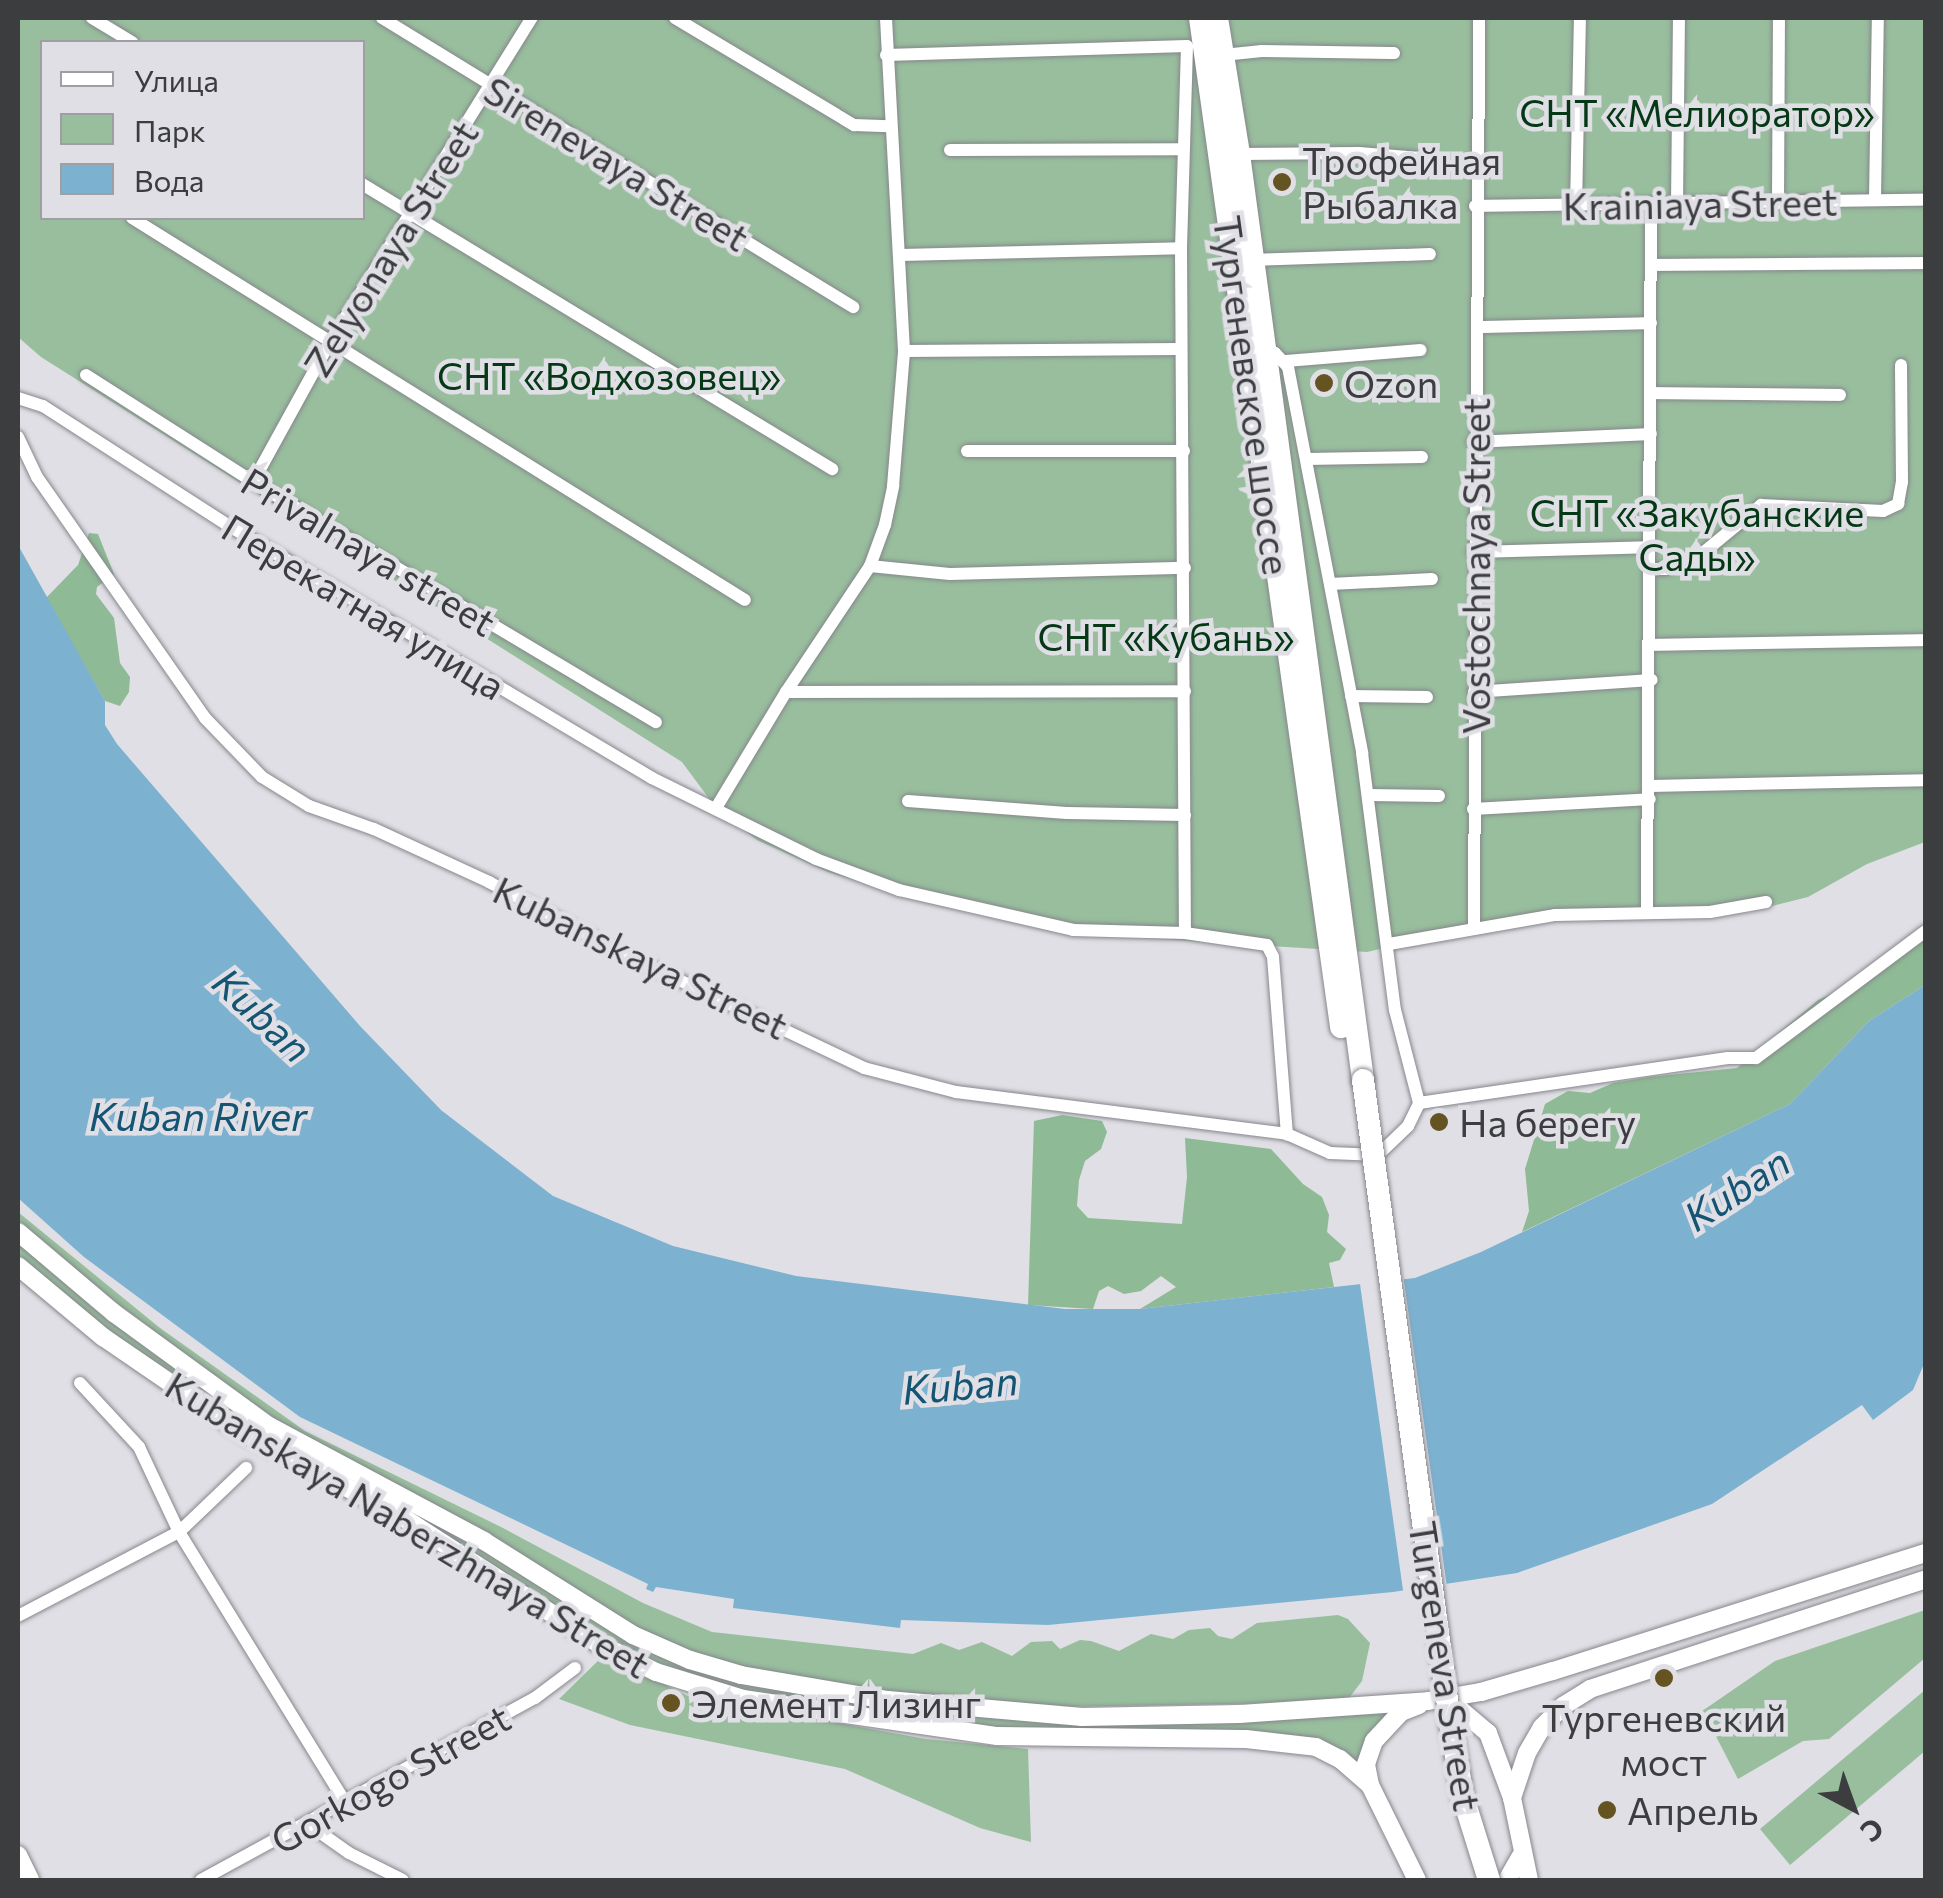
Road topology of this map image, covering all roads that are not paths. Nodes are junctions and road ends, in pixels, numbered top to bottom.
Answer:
1 (92, 18) edge
2 (382, 18) edge
3 (532, 18) edge
4 (675, 18) edge
5 (886, 18) edge
6 (1200, 18) edge
7 (1217, 18) edge
8 (1479, 18) edge
9 (1580, 18) edge
10 (1679, 18) edge
11 (1780, 18) edge
12 (1878, 18) edge
13 (129, 40) edge
14 (1205, 52) junction
15 (1394, 53) dead end
16 (886, 55) junction
17 (490, 86) junction
18 (1185, 112) junction
19 (1215, 124) junction
20 (889, 126) junction
21 (1184, 149) junction
22 (950, 150) dead end
23 (1239, 154) junction
24 (1432, 159) dead end
25 (365, 186) edge
26 (1874, 200) junction
27 (1926, 200) edge
28 (1778, 203) junction
29 (1650, 205) junction
30 (1677, 205) junction
31 (1475, 206) junction
32 (1576, 206) junction
33 (412, 215) junction
34 (135, 220) edge
35 (1180, 248) junction
36 (1430, 254) dead end
37 (901, 256) junction
38 (1250, 260) junction
39 (1926, 262) edge
40 (1652, 265) junction
41 (853, 306) dead end
42 (1651, 323) junction
43 (1478, 327) junction
44 (1253, 332) junction
45 (330, 342) junction
46 (1181, 349) junction
47 (1421, 350) dead end
48 (904, 351) junction
49 (1276, 357) junction
50 (1901, 364) dead end
51 (86, 375) dead end
52 (1650, 394) junction
53 (1840, 396) dead end
54 (18, 398) edge
55 (1651, 434) junction
56 (18, 437) edge
57 (1473, 442) junction
58 (967, 451) dead end
59 (1184, 451) junction
60 (1422, 457) dead end
61 (1306, 459) junction
62 (832, 469) dead end
63 (253, 482) junction
64 (1650, 547) junction
65 (1473, 552) junction
66 (870, 566) junction
67 (1185, 568) junction
68 (1651, 569) junction
69 (1432, 579) dead end
70 (1330, 584) junction
71 (745, 600) dead end
72 (1926, 640) edge
73 (1652, 645) junction
74 (1652, 680) junction
75 (786, 692) junction
76 (1186, 692) junction
77 (1474, 692) junction
78 (1351, 696) junction
79 (1428, 697) dead end
80 (656, 722) dead end
81 (1926, 780) edge
82 (1650, 793) junction
83 (1368, 795) junction
84 (1439, 796) dead end
85 (908, 801) dead end
86 (718, 809) junction
87 (1474, 809) junction
88 (1185, 814) junction
89 (1766, 902) dead end
90 (1648, 907) junction
91 (1473, 927) junction
92 (1926, 931) edge
93 (1186, 933) junction
94 (1389, 944) junction
95 (1362, 1072) junction
96 (1419, 1103) junction
97 (1287, 1134) junction
98 (18, 1232) edge
99 (18, 1266) edge
100 (80, 1384) dead end
101 (1413, 1449) joint
102 (246, 1468) dead end
103 (179, 1532) junction
104 (1926, 1553) edge
105 (1926, 1578) edge
106 (18, 1616) edge
107 (574, 1668) dead end
108 (1435, 1698) junction
109 (1370, 1785) junction
110 (1512, 1798) junction
111 (346, 1803) junction
112 (308, 1824) junction
113 (18, 1855) edge
114 (1521, 1856) junction
115 (30, 1880) edge
116 (201, 1880) edge
117 (404, 1880) edge
118 (1417, 1880) edge
119 (1489, 1880) edge
120 (1507, 1880) edge
121 (1529, 1880) edge

1 - 13 street
2 - 17 street, Sirenevaya Street
3 - 17 street, Zelyonaya Street
4 - 20 street
5 - 16 street
6 - 14 highway, Тургеневское шоссе
7 - 14 highway, Тургеневское шоссе
8 - 31 street, Vostochnaya Street
9 - 32 street
10 - 30 street
11 - 28 street
12 - 26 street
14 - 15 street
14 - 16 street
14 - 18 street
14 - 18 street
14 - 19 highway, Тургеневское шоссе
14 - 23 highway, Тургеневское шоссе
16 - 20 street
17 - 33 street, Zelyonaya Street
17 - 41 street, Sirenevaya Street
18 - 19 street
18 - 21 street
19 - 44 highway, Тургеневское шоссе
20 - 37 street
21 - 22 street
21 - 35 street
23 - 24 street
23 - 38 highway, Тургеневское шоссе
25 - 33 street
26 - 27 street, Krainiaya Street
26 - 28 street, Krainiaya Street
28 - 30 street, Krainiaya Street
29 - 30 street, Krainiaya Street
29 - 32 street, Krainiaya Street
29 - 40 street
31 - 32 street, Krainiaya Street
31 - 43 street, Vostochnaya Street
33 - 45 street, Zelyonaya Street
33 - 62 street
34 - 45 street
35 - 37 street
35 - 46 street
36 - 38 street
37 - 48 street
38 - 44 highway, Тургеневское шоссе
39 - 40 street
40 - 42 street
42 - 43 street
42 - 52 street
43 - 57 street, Vostochnaya Street
44 - 49 highway, Тургеневское шоссе
44 - 95 highway, Тургеневское шоссе
45 - 63 street, Zelyonaya Street
45 - 71 street
46 - 48 street
46 - 59 street
47 - 49 street
48 - 66 street
49 - 61 street
49 - 95 highway, Тургеневское шоссе
50 - 68 street
51 - 63 street, Privalnaya street
52 - 53 street
52 - 55 street
54 - 86 street, Перекатная улица
55 - 57 street
55 - 64 street
56 - 97 street, Kubanskaya Street
57 - 65 street, Vostochnaya Street
58 - 59 street
59 - 67 street
60 - 61 street
61 - 70 street
63 - 80 street, Privalnaya street
64 - 65 street
64 - 68 street
65 - 77 street, Vostochnaya Street
66 - 67 street
66 - 75 street
67 - 76 street
68 - 73 street
69 - 70 street
70 - 78 street
72 - 73 street
73 - 74 street
74 - 77 street
74 - 82 street
75 - 76 street
75 - 86 street
76 - 88 street
77 - 87 street, Vostochnaya Street
78 - 79 street
78 - 83 street
81 - 82 street
82 - 87 street
82 - 90 street
83 - 84 street
83 - 94 street
85 - 88 street
86 - 93 street, Перекатная улица
87 - 91 street, Vostochnaya Street
88 - 93 street
89 - 90 street
90 - 91 street
91 - 94 street
92 - 96 street
93 - 97 street, Перекатная улица
94 - 96 street
95 - 101 highway, Тургеневское шоссе, bridge
96 - 97 street, Kubanskaya Street
98 - 108 main road, Kubanskaya Naberzhnaya Street
99 - 109 main road, Kubanskaya Naberzhnaya Street
100 - 103 street
101 - 119 highway, Turgeneva Street, bridge
102 - 103 street
103 - 106 street
103 - 111 street
104 - 108 main road, Kubanskaya Naberzhnaya Street
105 - 110 main road
107 - 111 street, Gorkogo Street
108 - 109 main road
108 - 110 main road
109 - 118 main road, Kubanskaya Naberzhnaya Street
110 - 114 main road
111 - 112 street, Gorkogo Street
112 - 116 street, Gorkogo Street
112 - 117 street
113 - 115 main road
114 - 120 main road
114 - 121 main road

